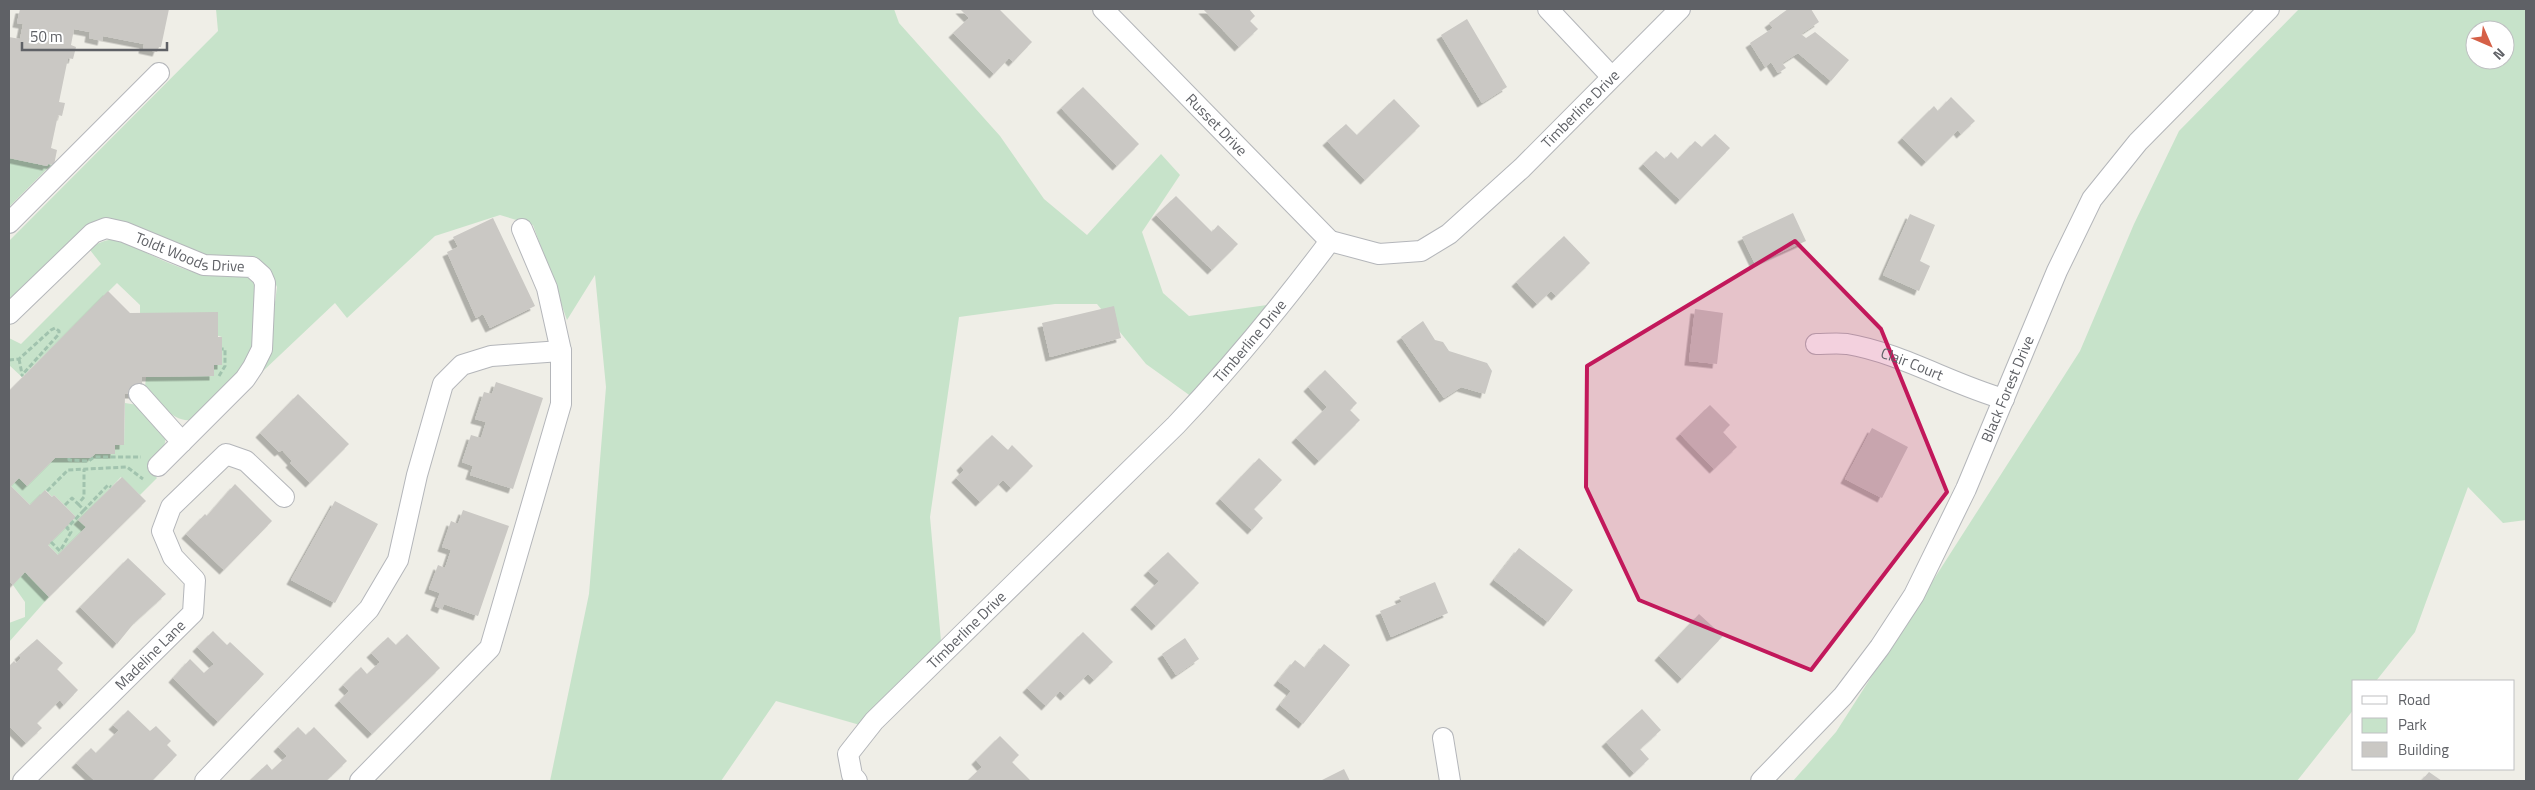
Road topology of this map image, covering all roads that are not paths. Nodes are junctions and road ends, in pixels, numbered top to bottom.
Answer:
1 (1103, 9) edge
2 (1548, 9) edge
3 (1680, 9) edge
4 (2269, 9) edge
5 (159, 73) dead end
6 (1611, 76) junction
7 (9, 223) edge
8 (522, 229) dead end
9 (1330, 241) junction
10 (9, 314) edge
11 (1816, 344) dead end
12 (561, 351) junction
13 (139, 394) dead end
14 (2004, 399) junction
15 (182, 442) junction
16 (151, 468) road end
17 (284, 497) dead end
18 (1443, 738) dead end
19 (22, 781) edge
20 (204, 781) edge
21 (360, 781) edge
22 (857, 781) edge
23 (1450, 781) edge
24 (1761, 781) edge

1 - 9 street, Russet Drive
2 - 6 street
3 - 6 street, Timberline Drive
4 - 14 street, Black Forest Drive
5 - 7 street
6 - 9 street, Timberline Drive
8 - 12 street
9 - 22 street, Timberline Drive
10 - 15 street, Toldt Woods Drive
11 - 14 street, Clair Court
12 - 20 street
12 - 21 street
13 - 15 street
14 - 24 street, Black Forest Drive
15 - 16 street, Toldt Woods Drive
17 - 19 street, Madeline Lane
18 - 23 street

